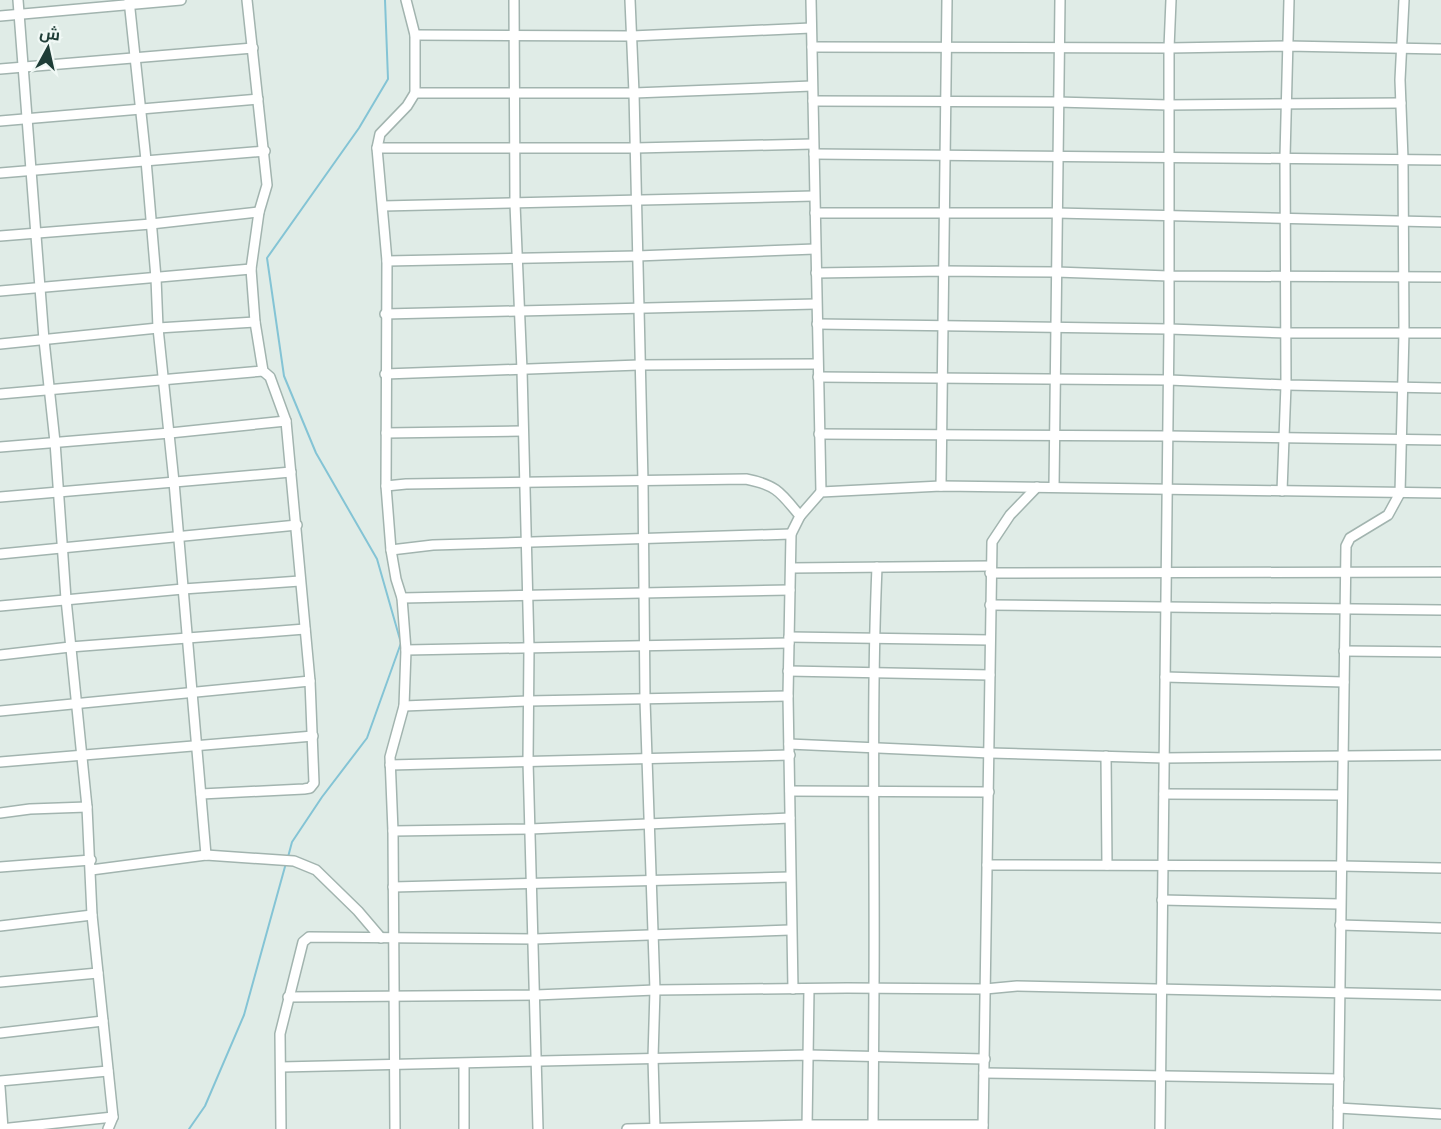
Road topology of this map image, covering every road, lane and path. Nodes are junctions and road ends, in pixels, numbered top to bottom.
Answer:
1 (18, 0) edge
2 (181, 0) edge
3 (247, 0) edge
4 (406, 0) edge
5 (514, 0) edge
6 (630, 0) edge
7 (811, 0) edge
8 (947, 0) edge
9 (1060, 0) edge
10 (1172, 0) edge
11 (1289, 0) edge
12 (1404, 0) edge
13 (129, 3) edge
14 (19, 15) junction
15 (0, 16) edge
16 (811, 28) junction
17 (415, 35) junction
18 (632, 36) junction
19 (514, 37) junction
20 (1287, 46) junction
21 (812, 47) junction
22 (946, 47) junction
23 (1401, 47) junction
24 (253, 48) junction
25 (1058, 48) junction
26 (1169, 48) junction
27 (1441, 49) edge
28 (134, 57) junction
29 (24, 67) junction
30 (0, 69) edge
31 (812, 86) junction
32 (415, 93) junction
33 (514, 93) junction
34 (634, 93) junction
35 (258, 99) junction
36 (813, 100) junction
37 (946, 100) junction
38 (1057, 102) junction
39 (1401, 103) junction
40 (1168, 105) junction
41 (1286, 105) junction
42 (139, 110) junction
43 (28, 119) junction
44 (0, 121) edge
45 (516, 147) junction
46 (377, 148) junction
47 (635, 148) junction
48 (813, 149) junction
49 (265, 152) junction
50 (945, 154) junction
51 (1057, 155) junction
52 (1285, 157) junction
53 (1168, 159) junction
54 (1403, 159) junction
55 (146, 160) junction
56 (1441, 160) edge
57 (30, 170) junction
58 (0, 173) edge
59 (814, 196) junction
60 (636, 200) junction
61 (515, 204) junction
62 (383, 206) junction
63 (260, 212) junction
64 (944, 212) junction
65 (815, 213) junction
66 (1056, 213) junction
67 (1169, 217) junction
68 (1286, 218) junction
69 (1403, 222) junction
70 (1441, 222) edge
71 (151, 224) junction
72 (35, 232) junction
73 (0, 236) edge
74 (815, 249) junction
75 (637, 256) junction
76 (518, 258) junction
77 (387, 261) junction
78 (251, 269) junction
79 (944, 271) junction
80 (1056, 272) junction
81 (816, 273) junction
82 (1169, 276) junction
83 (1285, 277) junction
84 (1402, 277) junction
85 (1441, 277) edge
86 (156, 278) junction
87 (40, 287) junction
88 (0, 291) edge
89 (816, 304) junction
90 (638, 307) junction
91 (520, 310) junction
92 (386, 314) junction
93 (255, 322) junction
94 (817, 324) junction
95 (943, 326) junction
96 (1055, 327) junction
97 (158, 328) junction
98 (1169, 328) junction
99 (1404, 332) junction
100 (1286, 333) junction
101 (1441, 333) edge
102 (44, 340) junction
103 (0, 344) edge
104 (818, 364) junction
105 (639, 365) junction
106 (522, 370) junction
107 (263, 371) junction
108 (385, 374) junction
109 (818, 376) junction
110 (942, 377) junction
111 (1055, 379) junction
112 (163, 380) junction
113 (1169, 380) junction
114 (1286, 386) junction
115 (1441, 387) edge
116 (1403, 388) junction
117 (49, 389) junction
118 (0, 394) edge
119 (286, 421) junction
120 (522, 431) junction
121 (170, 433) junction
122 (386, 433) junction
123 (819, 434) junction
124 (942, 434) junction
125 (1054, 435) junction
126 (1168, 436) junction
127 (1283, 438) junction
128 (1401, 440) junction
129 (1441, 440) edge
130 (55, 442) junction
131 (0, 447) edge
132 (291, 472) junction
133 (643, 481) junction
134 (174, 482) junction
135 (524, 483) junction
136 (386, 486) junction
137 (941, 486) junction
138 (1037, 487) junction
139 (1054, 488) junction
140 (1168, 489) junction
141 (1282, 491) junction
142 (821, 492) junction
143 (59, 493) junction
144 (1400, 493) junction
145 (1441, 493) edge
146 (0, 497) edge
147 (800, 516) junction
148 (297, 525) junction
149 (792, 534) junction
150 (179, 536) junction
151 (644, 539) junction
152 (525, 542) junction
153 (62, 547) junction
154 (391, 550) junction
155 (0, 554) edge
156 (877, 567) junction
157 (791, 568) junction
158 (991, 569) junction
159 (1167, 571) junction
160 (1346, 572) junction
161 (1441, 572) edge
162 (300, 581) junction
163 (183, 589) junction
164 (790, 590) junction
165 (645, 592) junction
166 (527, 596) junction
167 (402, 598) junction
168 (66, 599) junction
169 (990, 605) junction
170 (0, 606) edge
171 (1166, 607) junction
172 (1345, 609) junction
173 (1441, 610) edge
174 (305, 629) junction
175 (188, 638) junction
176 (874, 638) junction
177 (789, 640) junction
178 (990, 640) junction
179 (644, 646) junction
180 (70, 647) junction
181 (529, 648) junction
182 (406, 650) junction
183 (1344, 651) junction
184 (1441, 652) edge
185 (0, 655) edge
186 (788, 671) junction
187 (874, 673) junction
188 (990, 675) junction
189 (1165, 677) junction
190 (310, 681) junction
191 (1344, 682) junction
192 (192, 692) junction
193 (788, 696) junction
194 (528, 700) junction
195 (645, 700) junction
196 (75, 704) junction
197 (404, 706) junction
198 (0, 711) edge
199 (313, 736) junction
200 (789, 744) junction
201 (197, 746) junction
202 (872, 748) junction
203 (990, 753) junction
204 (1441, 754) edge
205 (83, 755) junction
206 (790, 755) junction
207 (1106, 756) junction
208 (1342, 757) junction
209 (1164, 758) junction
210 (646, 759) junction
211 (528, 761) junction
212 (0, 762) edge
213 (390, 765) junction
214 (790, 791) junction
215 (989, 792) junction
216 (872, 793) junction
217 (201, 794) junction
218 (1164, 794) junction
219 (1342, 795) junction
220 (87, 807) junction
221 (0, 813) edge
222 (790, 818) junction
223 (649, 824) junction
224 (530, 829) junction
225 (393, 831) junction
226 (206, 855) junction
227 (91, 865) junction
228 (1107, 865) junction
229 (1163, 865) junction
230 (987, 866) junction
231 (1341, 866) junction
232 (0, 867) edge
233 (1441, 868) edge
234 (790, 877) junction
235 (651, 880) junction
236 (532, 882) junction
237 (393, 887) junction
238 (1162, 900) junction
239 (1340, 904) junction
240 (92, 915) junction
241 (1340, 925) junction
242 (0, 926) edge
243 (1441, 928) edge
244 (790, 930) junction
245 (653, 934) junction
246 (381, 938) junction
247 (393, 938) junction
248 (534, 939) junction
249 (98, 973) junction
250 (0, 982) edge
251 (792, 988) junction
252 (1161, 988) junction
253 (809, 989) junction
254 (874, 989) junction
255 (985, 989) junction
256 (656, 990) junction
257 (1339, 992) junction
258 (536, 995) junction
259 (1441, 995) edge
260 (394, 996) junction
261 (288, 997) junction
262 (103, 1021) junction
263 (0, 1034) edge
264 (808, 1055) junction
265 (872, 1055) junction
266 (653, 1058) junction
267 (985, 1059) junction
268 (537, 1062) junction
269 (464, 1064) junction
270 (394, 1065) junction
271 (280, 1067) junction
272 (108, 1071) junction
273 (984, 1073) junction
274 (1160, 1075) junction
275 (1339, 1080) junction
276 (0, 1081) edge
277 (0, 1087) edge
278 (1338, 1108) junction
279 (1441, 1114) edge
280 (113, 1117) junction
281 (807, 1127) edge
282 (873, 1127) edge
283 (983, 1127) edge
284 (2, 1129) edge
285 (108, 1129) edge
286 (280, 1129) edge
287 (395, 1129) edge
288 (464, 1129) edge
289 (538, 1129) edge
290 (627, 1129) edge
291 (655, 1129) edge
292 (1160, 1129) edge
293 (1338, 1129) edge

1 - 14 street
2 - 13 street
3 - 24 street
4 - 17 street
5 - 19 street
6 - 18 street
7 - 16 street
8 - 22 street
9 - 25 street
10 - 26 street
11 - 20 street
12 - 23 street
13 - 14 street
13 - 28 street
14 - 15 street
14 - 29 street
16 - 18 street
16 - 21 street
17 - 19 street
17 - 32 street
18 - 19 street
18 - 34 street
19 - 33 street
20 - 23 street
20 - 26 street
20 - 41 street
21 - 22 street
21 - 31 street
22 - 25 street
22 - 37 street
23 - 27 street
23 - 39 street
24 - 28 street
24 - 35 street
25 - 26 street
25 - 38 street
26 - 40 street
28 - 29 street
28 - 42 street
29 - 30 street
29 - 43 street
31 - 34 street
31 - 36 street
32 - 33 street
32 - 46 street
33 - 34 street
33 - 45 street
34 - 47 street
35 - 42 street
35 - 49 street
36 - 37 street
36 - 48 street
37 - 38 street
37 - 50 street
38 - 40 street
38 - 51 street
39 - 41 street
39 - 54 street
40 - 41 street
40 - 53 street
41 - 52 street
42 - 43 street
42 - 55 street
43 - 44 street
43 - 57 street
45 - 46 street
45 - 47 street
45 - 61 street
46 - 62 street
47 - 48 street
47 - 60 street
48 - 50 street
48 - 59 street
49 - 55 street
49 - 63 street
50 - 51 street
50 - 64 street
51 - 53 street
51 - 66 street
52 - 53 street
52 - 54 street
52 - 68 street
53 - 67 street
54 - 56 street
54 - 69 street
55 - 57 street
55 - 71 street
57 - 58 street
57 - 72 street
59 - 60 street
59 - 65 street
60 - 61 street
60 - 75 street
61 - 62 street
61 - 76 street
62 - 77 street
63 - 71 street
63 - 78 street
64 - 65 street
64 - 66 street
64 - 79 street
65 - 74 street
66 - 67 street
66 - 80 street
67 - 68 street
67 - 82 street
68 - 69 street
68 - 83 street
69 - 70 street
69 - 84 street
71 - 72 street
71 - 86 street
72 - 73 street
72 - 87 street
74 - 75 street
74 - 81 street
75 - 76 street
75 - 90 street
76 - 77 street
76 - 91 street
77 - 92 street
78 - 86 street
78 - 93 street
79 - 80 street
79 - 81 street
79 - 95 street
80 - 82 street
80 - 96 street
81 - 89 street
82 - 83 street
82 - 98 street
83 - 84 street
83 - 100 street
84 - 85 street
84 - 99 street
86 - 87 street
86 - 97 street
87 - 88 street
87 - 102 street
89 - 90 street
89 - 94 street
90 - 91 street
90 - 105 street
91 - 92 street
91 - 106 street
92 - 108 street
93 - 97 street
93 - 107 street
94 - 95 street
94 - 104 street
95 - 96 street
95 - 110 street
96 - 98 street
96 - 111 street
97 - 102 street
97 - 112 street
98 - 100 street
98 - 113 street
99 - 100 street
99 - 101 street
99 - 116 street
100 - 114 street
102 - 103 street
102 - 117 street
104 - 105 street
104 - 109 street
105 - 106 street
105 - 133 street
106 - 108 street
106 - 120 street
107 - 112 street
107 - 119 street
108 - 122 street
109 - 110 street
109 - 123 street
110 - 111 street
110 - 124 street
111 - 113 street
111 - 125 street
112 - 117 street
112 - 121 street
113 - 114 street
113 - 126 street
114 - 116 street
114 - 127 street
115 - 116 street
116 - 128 street
117 - 118 street
117 - 130 street
119 - 121 street
119 - 132 street
120 - 122 street
120 - 135 street
121 - 130 street
121 - 134 street
122 - 136 street
123 - 124 street
123 - 142 street
124 - 125 street
124 - 137 street
125 - 126 street
125 - 139 street
126 - 127 street
126 - 140 street
127 - 128 street
127 - 141 street
128 - 129 street
128 - 144 street
130 - 131 street
130 - 143 street
132 - 134 street
132 - 148 street
133 - 135 street
133 - 147 street
133 - 151 street
134 - 143 street
134 - 150 street
135 - 136 street
135 - 152 street
136 - 154 street
137 - 138 street
137 - 142 street
138 - 139 street
138 - 158 street
139 - 140 street
140 - 141 street
140 - 159 street
141 - 144 street
142 - 147 street
143 - 146 street
143 - 153 street
144 - 145 street
144 - 160 street
147 - 149 street
148 - 150 street
148 - 162 street
149 - 151 street
149 - 157 street
150 - 153 street
150 - 163 street
151 - 152 street
151 - 165 street
152 - 154 street
152 - 166 street
153 - 155 street
153 - 168 street
154 - 167 street
156 - 157 street
156 - 158 street
156 - 176 street
157 - 164 street
158 - 159 street
158 - 169 street
159 - 160 street
159 - 171 street
160 - 161 street
160 - 172 street
162 - 163 street
162 - 174 street
163 - 168 street
163 - 175 street
164 - 165 street
164 - 177 street
165 - 166 street
165 - 179 street
166 - 167 street
166 - 181 street
167 - 182 street
168 - 170 street
168 - 180 street
169 - 171 street
169 - 178 street
171 - 172 street
171 - 189 street
172 - 173 street
172 - 183 street
174 - 175 street
174 - 190 street
175 - 180 street
175 - 192 street
176 - 177 street
176 - 178 street
176 - 187 street
177 - 179 street
177 - 186 street
178 - 188 street
179 - 181 street
179 - 195 street
180 - 185 street
180 - 196 street
181 - 182 street
181 - 194 street
182 - 197 street
183 - 184 street
183 - 191 street
186 - 187 street
186 - 193 street
187 - 188 street
187 - 202 street
188 - 203 street
189 - 191 street
189 - 209 street
190 - 192 street
190 - 199 street
191 - 208 street
192 - 196 street
192 - 201 street
193 - 195 street
193 - 200 street
194 - 195 street
194 - 197 street
194 - 211 street
195 - 210 street
196 - 198 street
196 - 205 street
197 - 213 street
199 - 201 street
199 - 217 street
200 - 202 street
200 - 206 street
201 - 205 street
201 - 217 street
202 - 203 street
202 - 216 street
203 - 207 street
203 - 215 street
204 - 208 street
205 - 212 street
205 - 220 street
206 - 210 street
206 - 214 street
207 - 209 street
207 - 228 street
208 - 209 street
208 - 219 street
209 - 218 street
210 - 211 street
210 - 223 street
211 - 213 street
211 - 224 street
213 - 225 street
214 - 216 street
214 - 222 street
215 - 216 street
215 - 230 street
216 - 254 street
217 - 226 street
218 - 219 street
218 - 229 street
219 - 231 street
220 - 221 street
220 - 227 street
222 - 223 street
222 - 234 street
223 - 224 street
223 - 235 street
224 - 225 street
224 - 236 street
225 - 237 street
226 - 227 street
226 - 246 street
227 - 232 street
227 - 240 street
228 - 229 street
228 - 230 street
229 - 231 street
229 - 238 street
230 - 255 street
231 - 233 street
231 - 239 street
234 - 235 street
234 - 244 street
235 - 236 street
235 - 245 street
236 - 237 street
236 - 248 street
237 - 247 street
238 - 239 street
238 - 252 street
239 - 241 street
240 - 242 street
240 - 249 street
241 - 243 street
241 - 257 street
244 - 245 street
244 - 251 street
245 - 248 street
245 - 256 street
246 - 247 street
246 - 261 street
247 - 248 street
247 - 260 street
248 - 258 street
249 - 250 street
249 - 262 street
251 - 253 street
251 - 256 street
252 - 255 street
252 - 257 street
252 - 274 street
253 - 254 street
253 - 264 street
254 - 255 street
254 - 265 street
255 - 267 street
256 - 258 street
256 - 266 street
257 - 259 street
257 - 275 street
258 - 260 street
258 - 268 street
260 - 261 street
260 - 270 street
261 - 271 street
262 - 263 street
262 - 272 street
264 - 265 street
264 - 266 street
264 - 281 street
265 - 267 street
265 - 282 street
266 - 268 street
266 - 291 street
267 - 273 street
268 - 269 street
268 - 289 street
269 - 270 street
269 - 288 street
270 - 271 street
270 - 287 street
271 - 286 street
272 - 276 street
272 - 280 street
273 - 274 street
273 - 283 street
274 - 275 street
274 - 292 street
275 - 278 street
277 - 284 street
278 - 279 street
278 - 293 street
280 - 284 street
280 - 285 street
281 - 282 street
281 - 291 street
282 - 283 street
290 - 291 street

